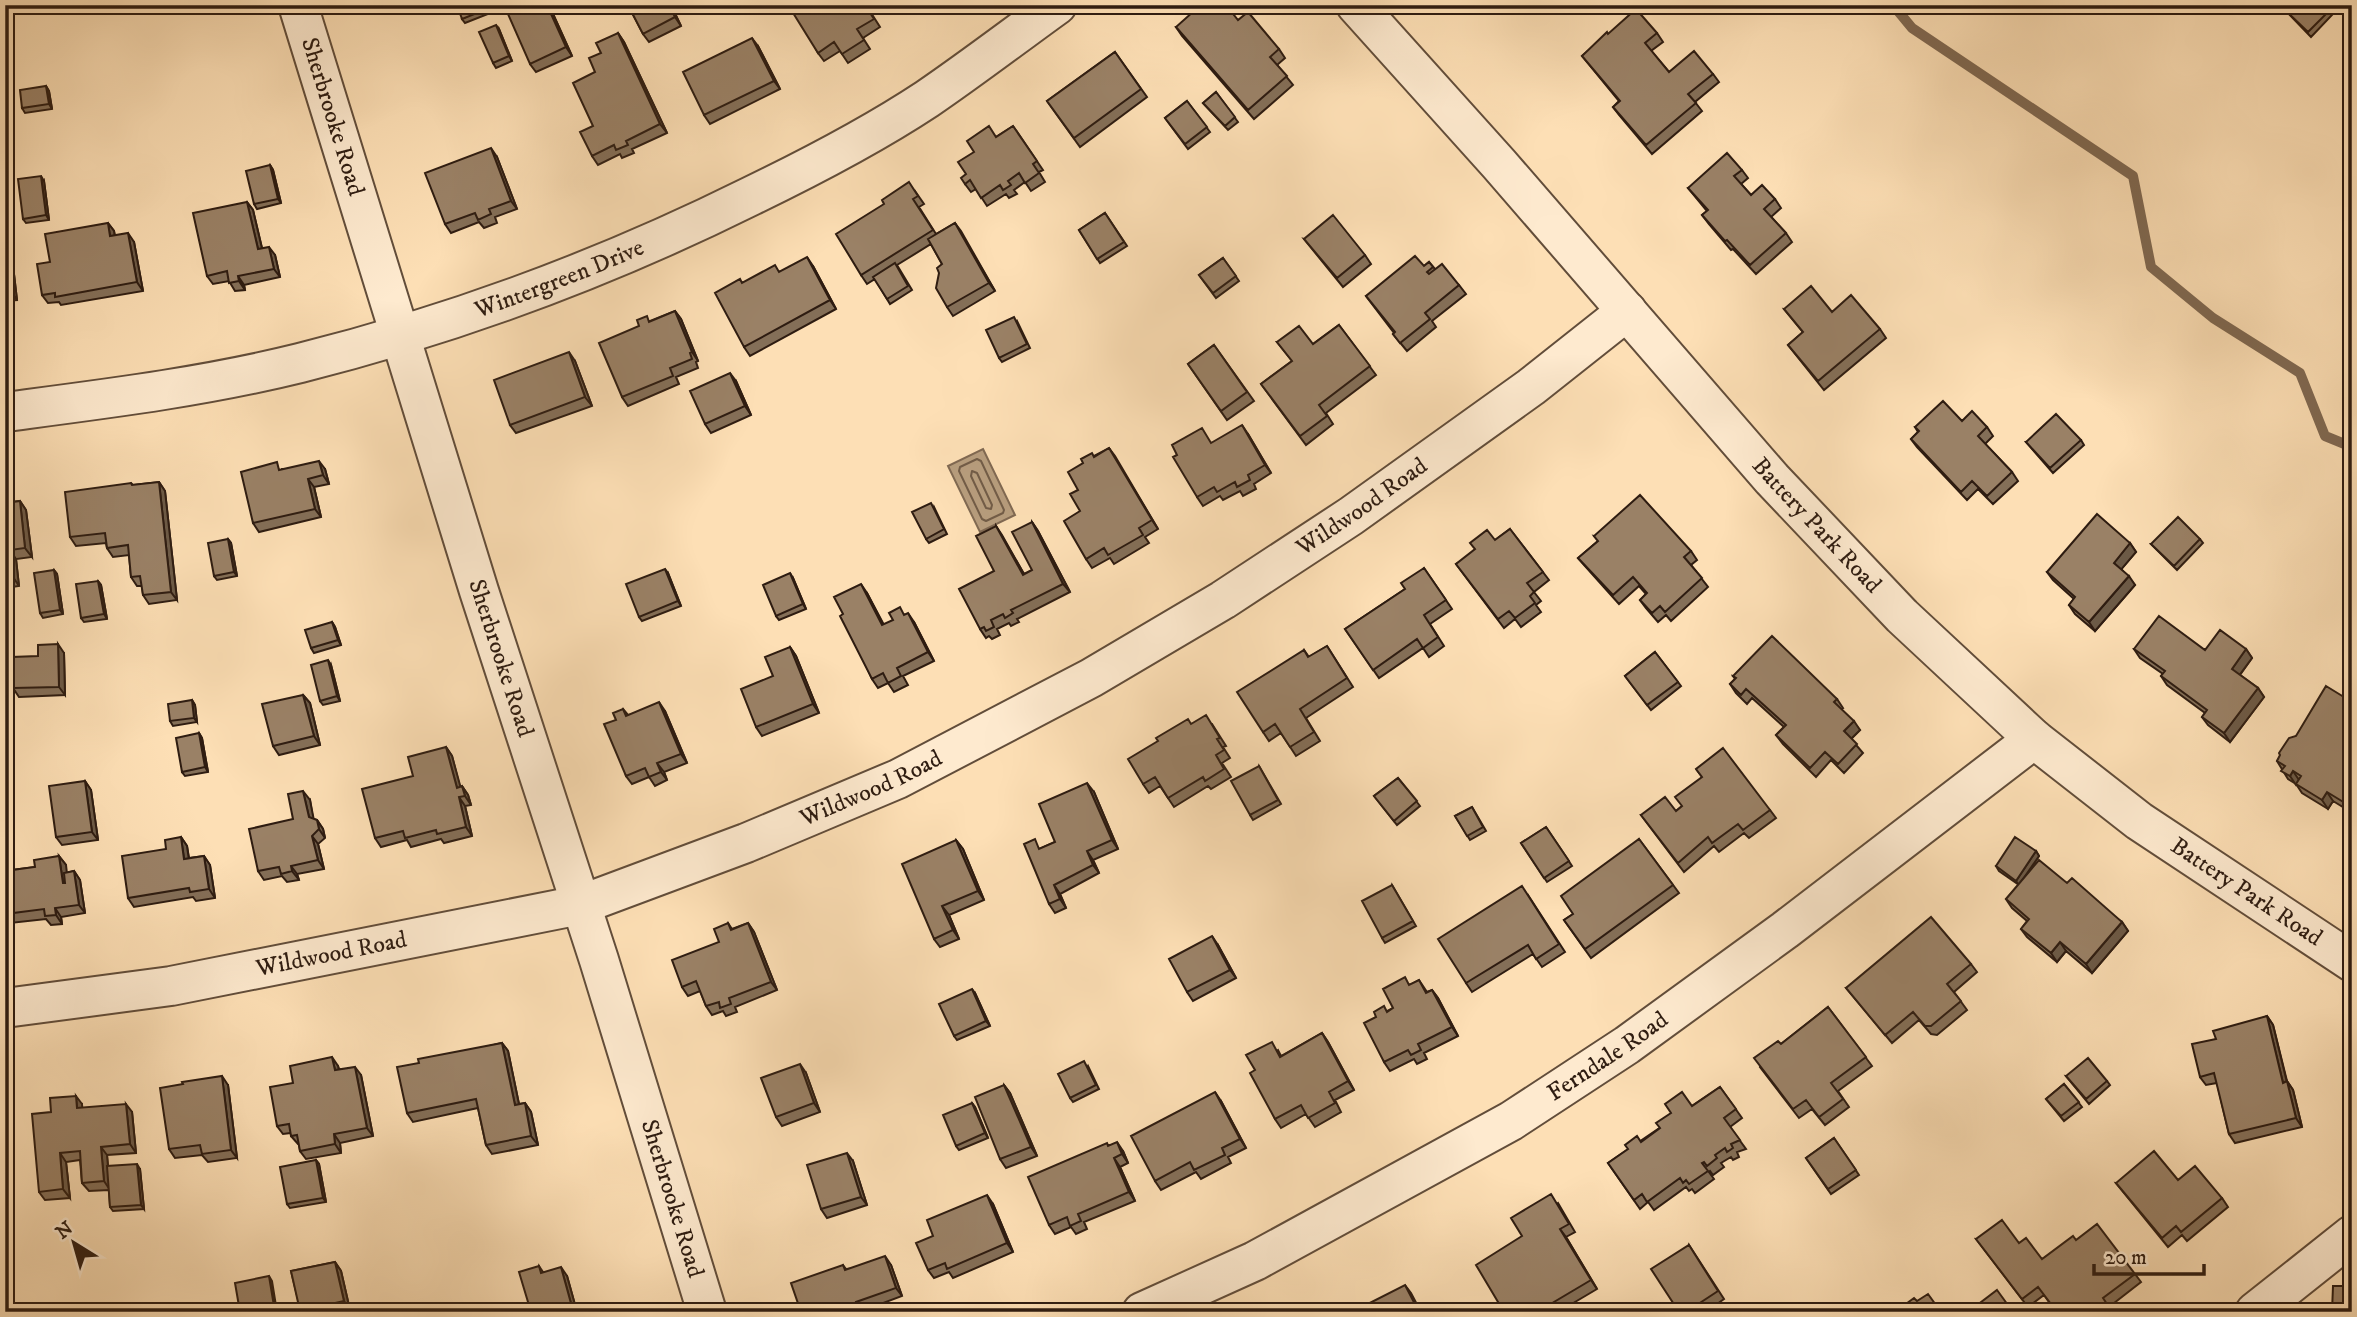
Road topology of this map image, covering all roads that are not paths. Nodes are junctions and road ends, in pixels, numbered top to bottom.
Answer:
1 (298, 5) edge
2 (1057, 5) edge
3 (1356, 5) edge
4 (1627, 311) junction
5 (400, 335) junction
6 (5, 412) edge
7 (2034, 738) junction
8 (580, 905) junction
9 (2352, 962) edge
10 (5, 1007) edge
11 (2352, 1235) edge
12 (707, 1312) edge
13 (1142, 1312) edge
14 (2255, 1312) edge

1 - 5 street, Sherbrooke Road
2 - 5 street, Wintergreen Drive
3 - 4 street, Battery Park Road
4 - 7 street, Battery Park Road
4 - 8 street, Wildwood Road
5 - 6 street, Wintergreen Drive
5 - 8 street, Sherbrooke Road
7 - 9 street, Battery Park Road
7 - 13 street, Ferndale Road
8 - 10 street, Wildwood Road
8 - 12 street, Sherbrooke Road
11 - 14 street

